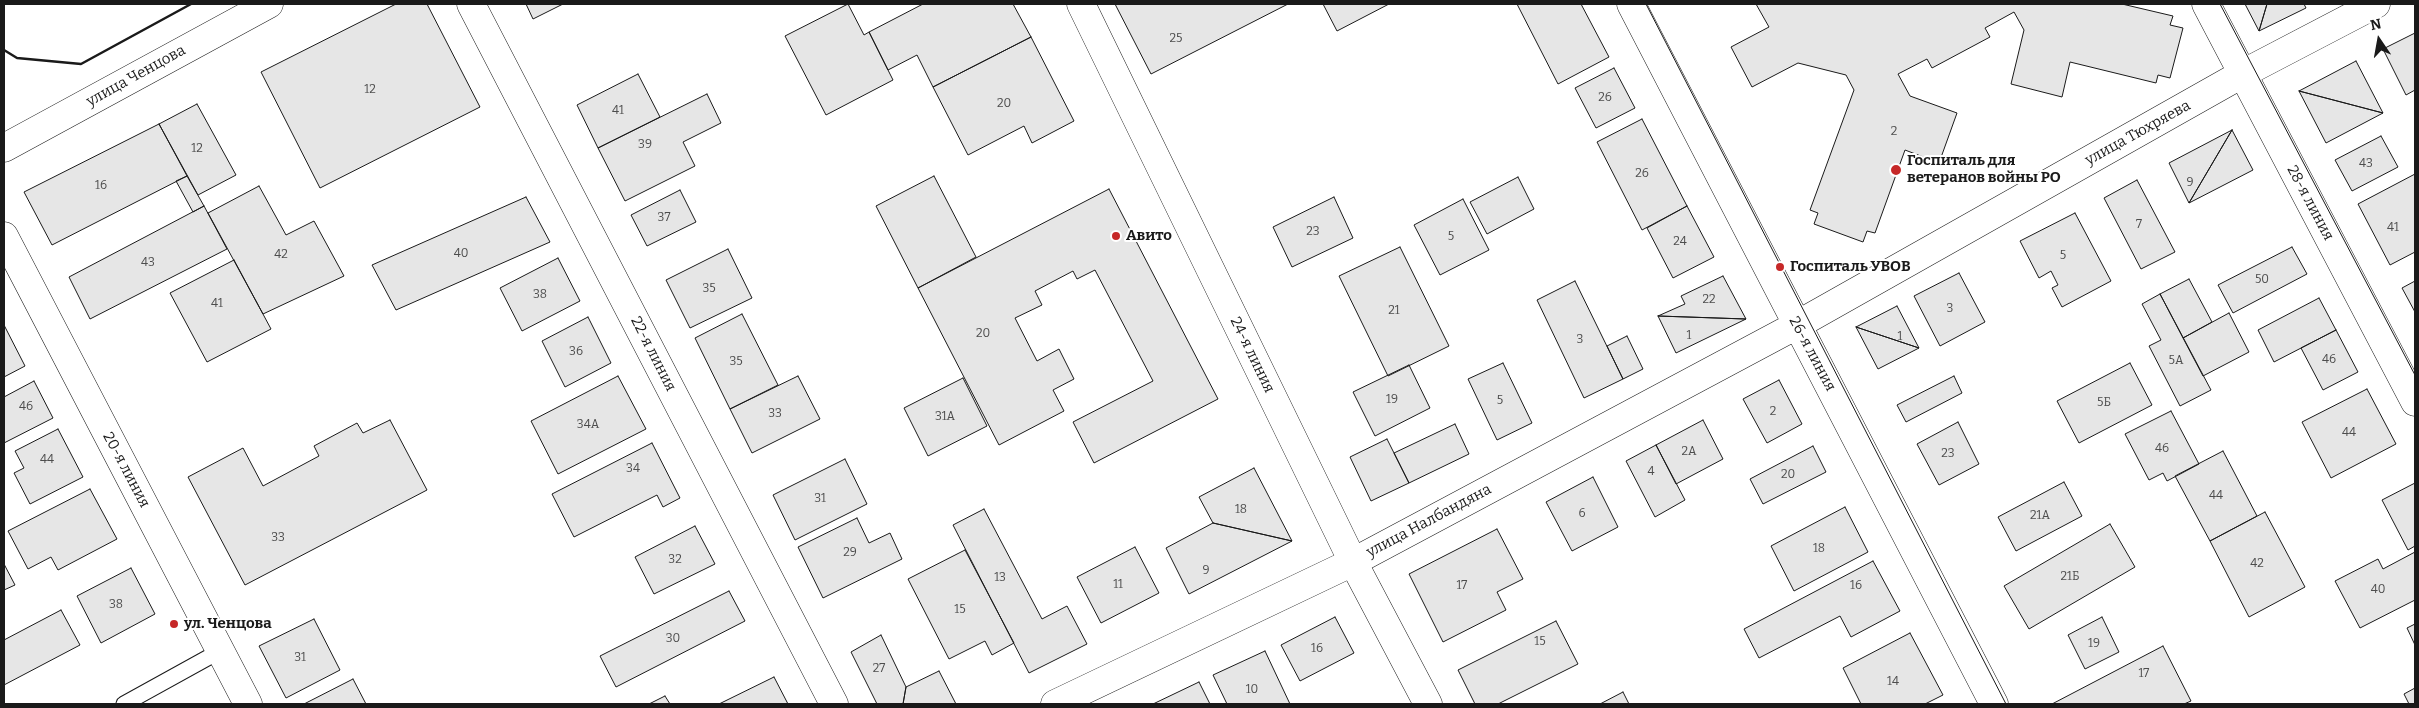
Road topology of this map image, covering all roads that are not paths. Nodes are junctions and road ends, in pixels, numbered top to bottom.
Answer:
1 (269, 4) edge
2 (471, 4) edge
3 (1081, 4) edge
4 (1631, 4) edge
5 (2206, 4) edge
6 (2376, 4) edge
7 (2242, 74) junction
8 (4, 148) edge
9 (4, 236) edge
10 (1798, 325) junction
11 (2415, 402) edge
12 (1353, 562) junction
13 (220, 651) junction
14 (124, 704) edge
15 (248, 704) edge
16 (834, 704) edge
17 (1055, 704) edge
18 (1428, 704) edge
19 (1994, 704) edge

1 - 8 street, улица Ченцова
2 - 16 street, 22-я линия
3 - 12 street, 24-я линия
4 - 10 street, 26-я линия
5 - 7 street, 28-я линия
6 - 7 street, улица Тюхряева
7 - 10 street, улица Тюхряева
7 - 11 street, 28-я линия
9 - 13 street, 20-я линия
10 - 12 street, улица Налбандяна
10 - 19 street, 26-я линия
12 - 17 street, улица Налбандяна
12 - 18 street, 24-я линия
13 - 14 lane
13 - 15 street, 20-я линия

